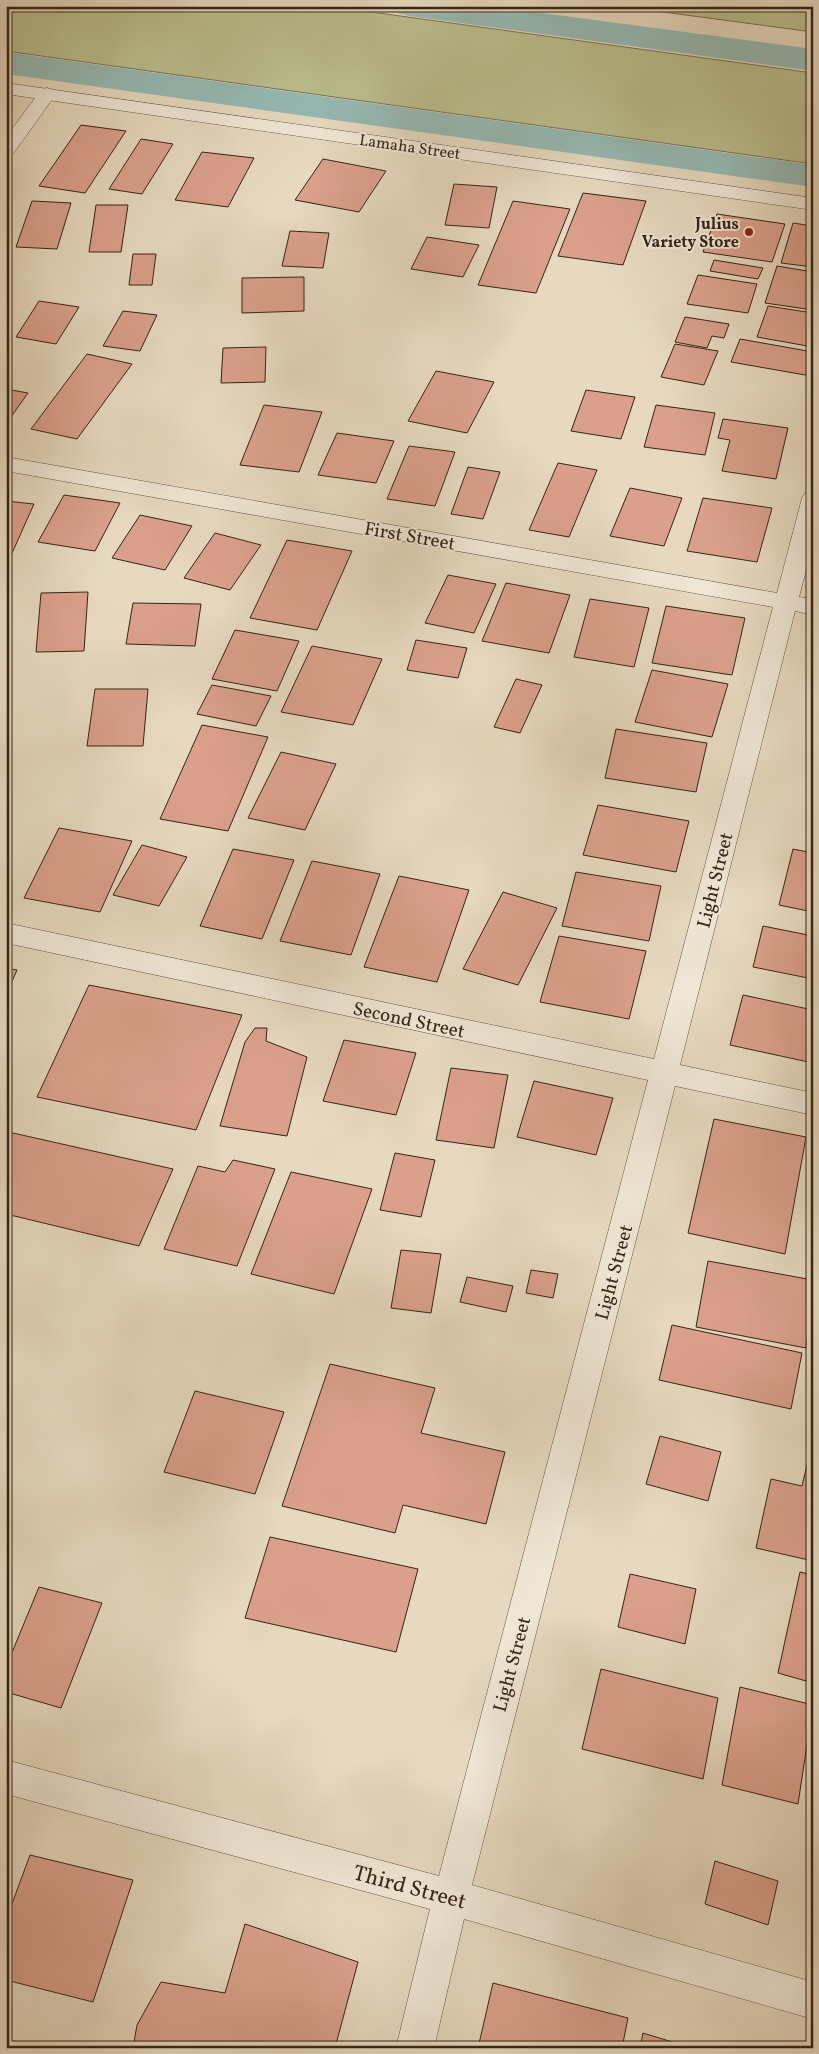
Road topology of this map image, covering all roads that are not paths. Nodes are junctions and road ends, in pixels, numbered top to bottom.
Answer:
1 (6, 88) edge
2 (47, 94) junction
3 (6, 150) edge
4 (813, 204) edge
5 (6, 464) edge
6 (813, 498) edge
7 (799, 605) edge
8 (6, 933) edge
9 (664, 1072) junction
10 (813, 1104) edge
11 (6, 1777) edge
12 (451, 1896) junction
13 (813, 2000) edge
14 (415, 2048) edge

1 - 2 street, Lamaha Street
2 - 3 street
2 - 4 street, Lamaha Street
5 - 7 street, First Street
6 - 7 street, Light Street
7 - 9 street, Light Street
8 - 9 street, Second Street
9 - 10 street, Second Street
9 - 12 street, Light Street
11 - 12 street, Third Street
12 - 13 street, Third Street
12 - 14 street, Light Street

